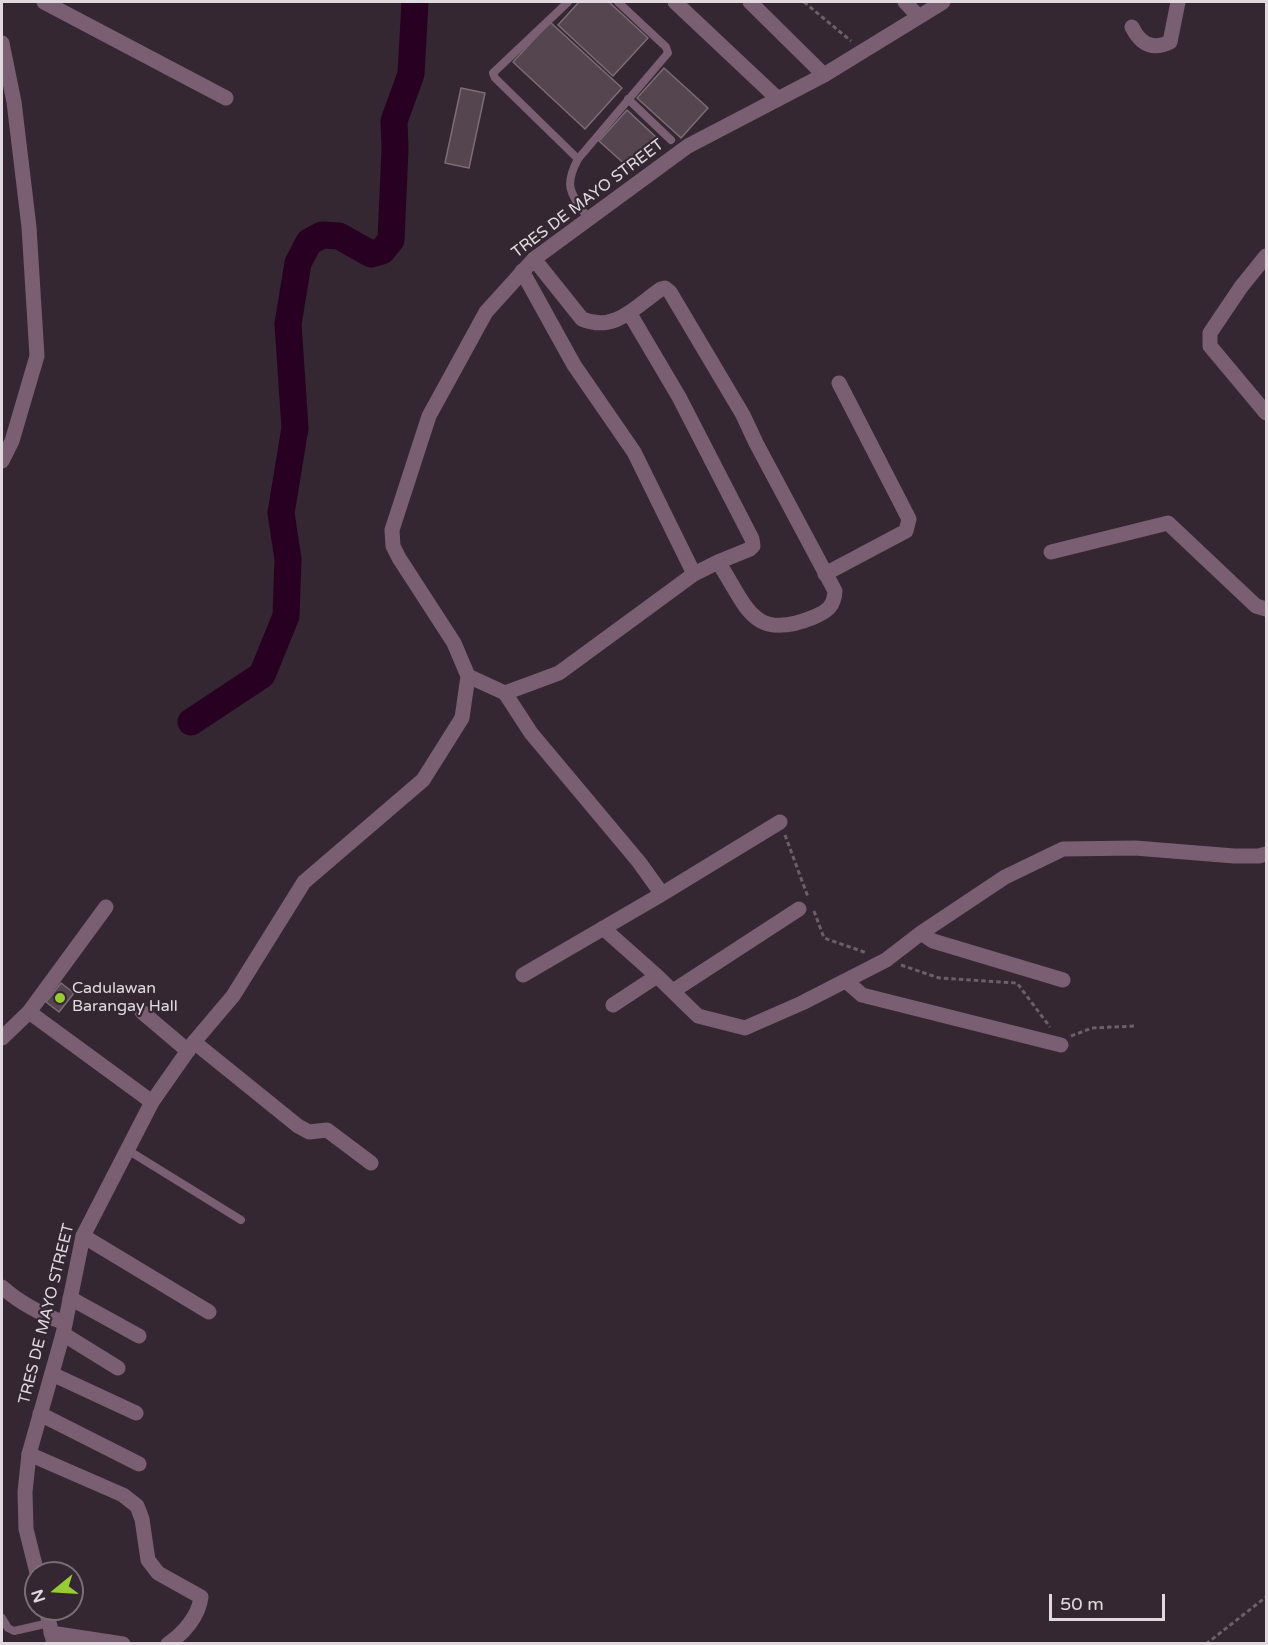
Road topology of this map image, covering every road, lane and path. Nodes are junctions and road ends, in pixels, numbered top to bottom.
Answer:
1 (44, 2) edge
2 (568, 2) edge
3 (618, 2) edge
4 (675, 2) edge
5 (750, 2) edge
6 (804, 2) edge
7 (905, 2) edge
8 (943, 2) edge
9 (1178, 2) edge
10 (918, 16) junction
11 (1132, 27) dead end
12 (2, 43) edge
13 (864, 52) junction
14 (824, 75) junction
15 (226, 98) dead end
16 (628, 99) junction
17 (778, 99) junction
18 (671, 141) dead end
19 (578, 159) junction
20 (588, 218) junction
21 (1266, 256) edge
22 (534, 259) junction
23 (522, 271) junction
24 (630, 314) junction
25 (839, 383) dead end
26 (1266, 413) edge
27 (2, 461) edge
28 (1051, 552) dead end
29 (718, 562) junction
30 (694, 574) junction
31 (825, 574) junction
32 (1266, 609) edge
33 (468, 675) junction
34 (505, 693) junction
35 (780, 822) joint
36 (1266, 854) edge
37 (662, 894) junction
38 (106, 908) dead end
39 (799, 909) dead end
40 (603, 928) junction
41 (921, 933) junction
42 (886, 960) junction
43 (523, 975) dead end
44 (657, 975) junction
45 (1063, 980) dead end
46 (846, 981) junction
47 (673, 991) junction
48 (613, 1005) dead end
49 (29, 1012) junction
50 (142, 1012) dead end
51 (1136, 1026) dead end
52 (2, 1038) edge
53 (1060, 1038) junction
54 (191, 1046) junction
55 (152, 1102) junction
56 (126, 1149) junction
57 (370, 1163) dead end
58 (241, 1220) dead end
59 (82, 1236) junction
60 (2, 1287) edge
61 (70, 1298) junction
62 (209, 1311) dead end
63 (64, 1329) junction
64 (139, 1336) dead end
65 (118, 1368) dead end
66 (51, 1374) junction
67 (136, 1413) dead end
68 (40, 1414) junction
69 (29, 1454) junction
70 (139, 1464) dead end
71 (34, 1561) edge
72 (1266, 1597) edge
73 (2, 1618) edge
74 (50, 1629) edge
75 (85, 1644) edge
76 (123, 1644) edge
77 (168, 1644) edge
78 (1206, 1644) edge

1 - 15 street
2 - 19 lane
3 - 16 lane
4 - 17 street
5 - 14 street
6 - 13 path
7 - 10 street
8 - 10 street, TRES DE MAYO STREET
9 - 11 street
10 - 13 street, TRES DE MAYO STREET
12 - 27 street
13 - 14 street, TRES DE MAYO STREET
14 - 17 street, TRES DE MAYO STREET
16 - 18 lane
16 - 19 lane
17 - 20 street, TRES DE MAYO STREET
19 - 20 lane
20 - 22 street, TRES DE MAYO STREET
21 - 26 street
22 - 23 street, TRES DE MAYO STREET
22 - 24 street
23 - 30 street
23 - 33 street, TRES DE MAYO STREET
24 - 29 street
24 - 31 street
25 - 31 street
28 - 32 street
29 - 30 street
29 - 31 street
30 - 34 street
33 - 34 street
33 - 54 street, TRES DE MAYO STREET
34 - 37 street
35 - 37 street
35 - 42 path
36 - 41 street
37 - 40 street
38 - 49 street
39 - 47 street
40 - 43 street
40 - 44 street
41 - 42 street
41 - 45 street
42 - 46 street
42 - 53 path
44 - 47 street
44 - 48 street
46 - 47 street
46 - 53 street
49 - 52 street
49 - 55 street
50 - 54 street
51 - 53 path
54 - 55 street, TRES DE MAYO STREET
54 - 57 street
55 - 56 street, TRES DE MAYO STREET
56 - 58 lane
56 - 59 street, TRES DE MAYO STREET
59 - 61 street, TRES DE MAYO STREET
59 - 62 street
60 - 63 street
61 - 63 street, TRES DE MAYO STREET
61 - 64 street
63 - 65 street
63 - 66 street, TRES DE MAYO STREET
66 - 67 street
66 - 68 street, TRES DE MAYO STREET
68 - 69 street, TRES DE MAYO STREET
68 - 70 street
69 - 71 street, TRES DE MAYO STREET
69 - 77 street
72 - 78 path
73 - 74 lane
74 - 75 street
74 - 76 street

